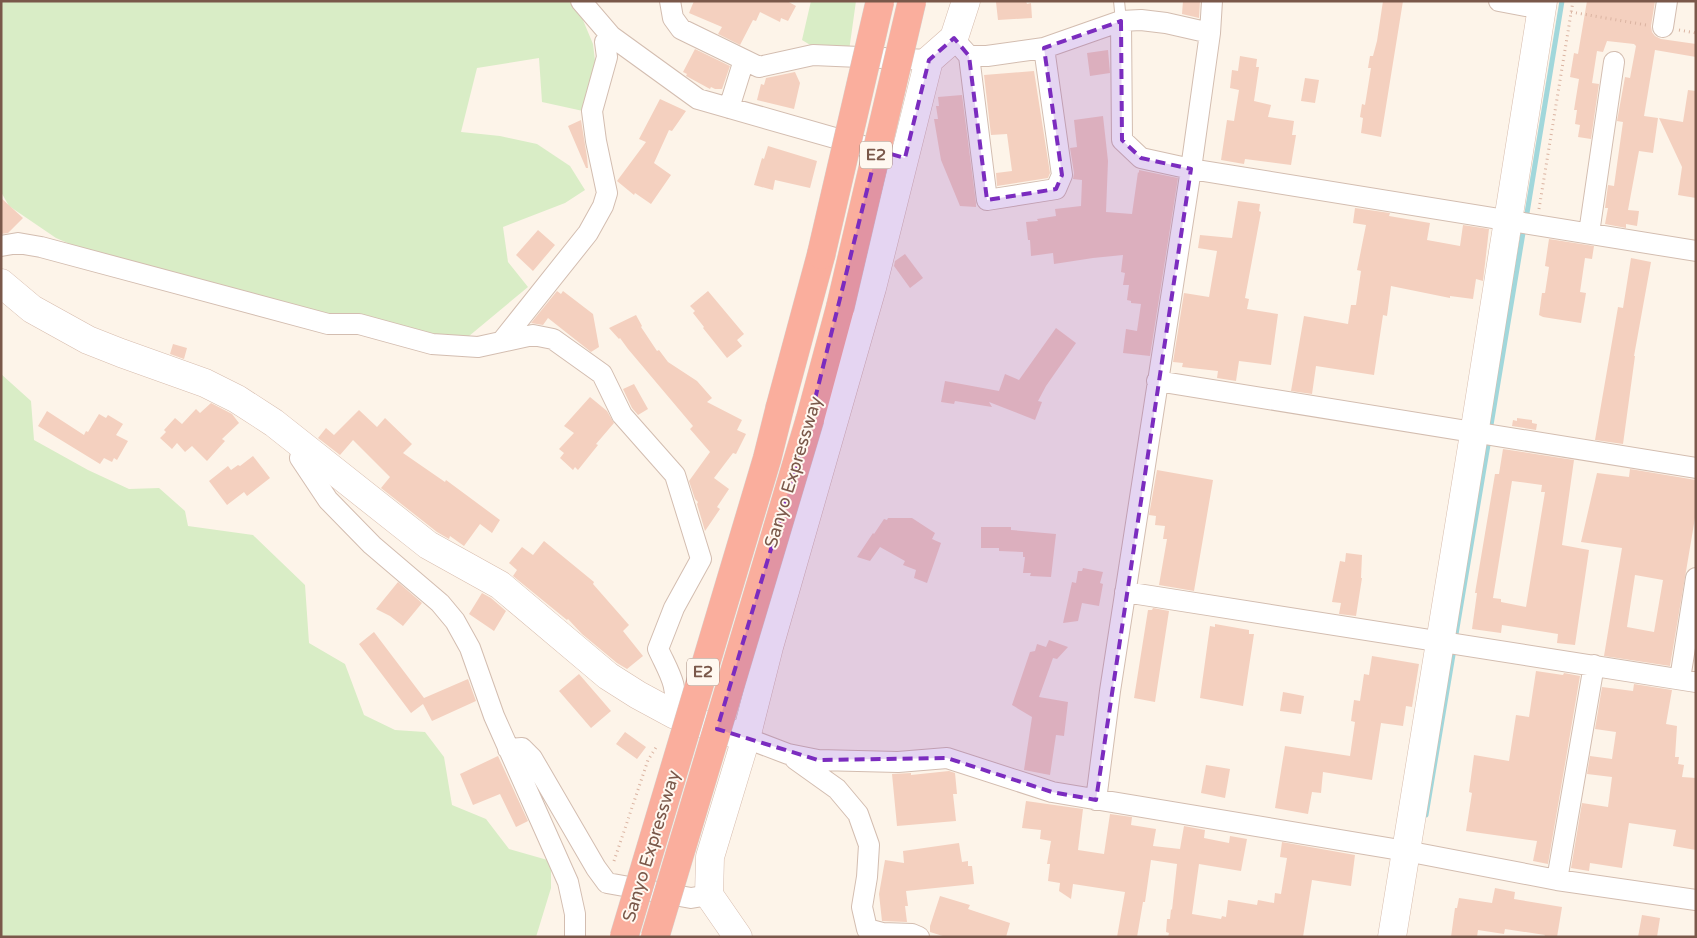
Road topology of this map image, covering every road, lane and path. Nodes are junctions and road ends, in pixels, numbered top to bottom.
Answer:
1 (581, 1) edge
2 (670, 1) edge
3 (880, 1) edge
4 (912, 1) edge
5 (966, 1) edge
6 (1212, 1) edge
7 (1499, 1) edge
8 (1573, 1) edge
9 (1668, 1) edge
10 (1542, 5) edge
11 (1120, 11) edge
12 (1571, 12) junction
13 (1663, 27) junction
14 (1210, 33) junction
15 (1696, 33) edge
16 (611, 36) junction
17 (961, 47) junction
18 (1044, 48) junction
19 (744, 60) junction
20 (929, 60) junction
21 (1614, 62) dead end
22 (729, 108) junction
23 (905, 158) junction
24 (1191, 169) junction
25 (1522, 222) junction
26 (1589, 233) junction
27 (1, 246) edge
28 (1696, 251) edge
29 (1, 282) edge
30 (502, 342) junction
31 (1157, 381) junction
32 (1483, 435) junction
33 (304, 446) junction
34 (1696, 468) edge
35 (1696, 578) edge
36 (1125, 592) junction
37 (1450, 643) junction
38 (1594, 665) junction
39 (1688, 680) edge
40 (675, 715) junction
41 (746, 738) junction
42 (508, 749) junction
43 (788, 754) junction
44 (1096, 800) junction
45 (1415, 853) junction
46 (1557, 880) junction
47 (607, 883) junction
48 (709, 895) junction
49 (1696, 900) edge
50 (575, 937) edge
51 (624, 937) edge
52 (655, 937) edge
53 (738, 937) edge
54 (919, 937) edge
55 (1392, 937) edge

1 - 16 street
2 - 19 street
3 - 51 highway, Sanyo Expressway / E2, bridge
4 - 52 highway, Sanyo Expressway / E2, bridge
5 - 17 street
6 - 14 street
7 - 10 street
8 - 12 path
9 - 13 street
10 - 25 street
11 - 14 street
11 - 18 street
11 - 24 street
12 - 13 path
12 - 25 path
13 - 15 path
14 - 24 street
16 - 22 street
16 - 30 street
17 - 18 street
17 - 18 street
17 - 20 street
19 - 20 street
19 - 22 street
20 - 23 street
21 - 26 street
22 - 23 street
23 - 41 street
24 - 25 street
24 - 31 street
25 - 26 street
25 - 32 street
26 - 28 street
27 - 30 street
29 - 33 street
30 - 40 street
31 - 32 street
31 - 36 street
32 - 34 street
32 - 37 street
33 - 40 street
33 - 42 street
35 - 39 street
36 - 37 street
36 - 44 street
37 - 38 street
37 - 45 street
38 - 39 street
38 - 46 street
40 - 41 street
40 - 47 path
41 - 43 street
41 - 48 street
42 - 47 street
42 - 50 street
43 - 44 street
43 - 54 street
44 - 45 street
45 - 46 street
45 - 55 street
46 - 49 street
47 - 48 street
48 - 53 street

